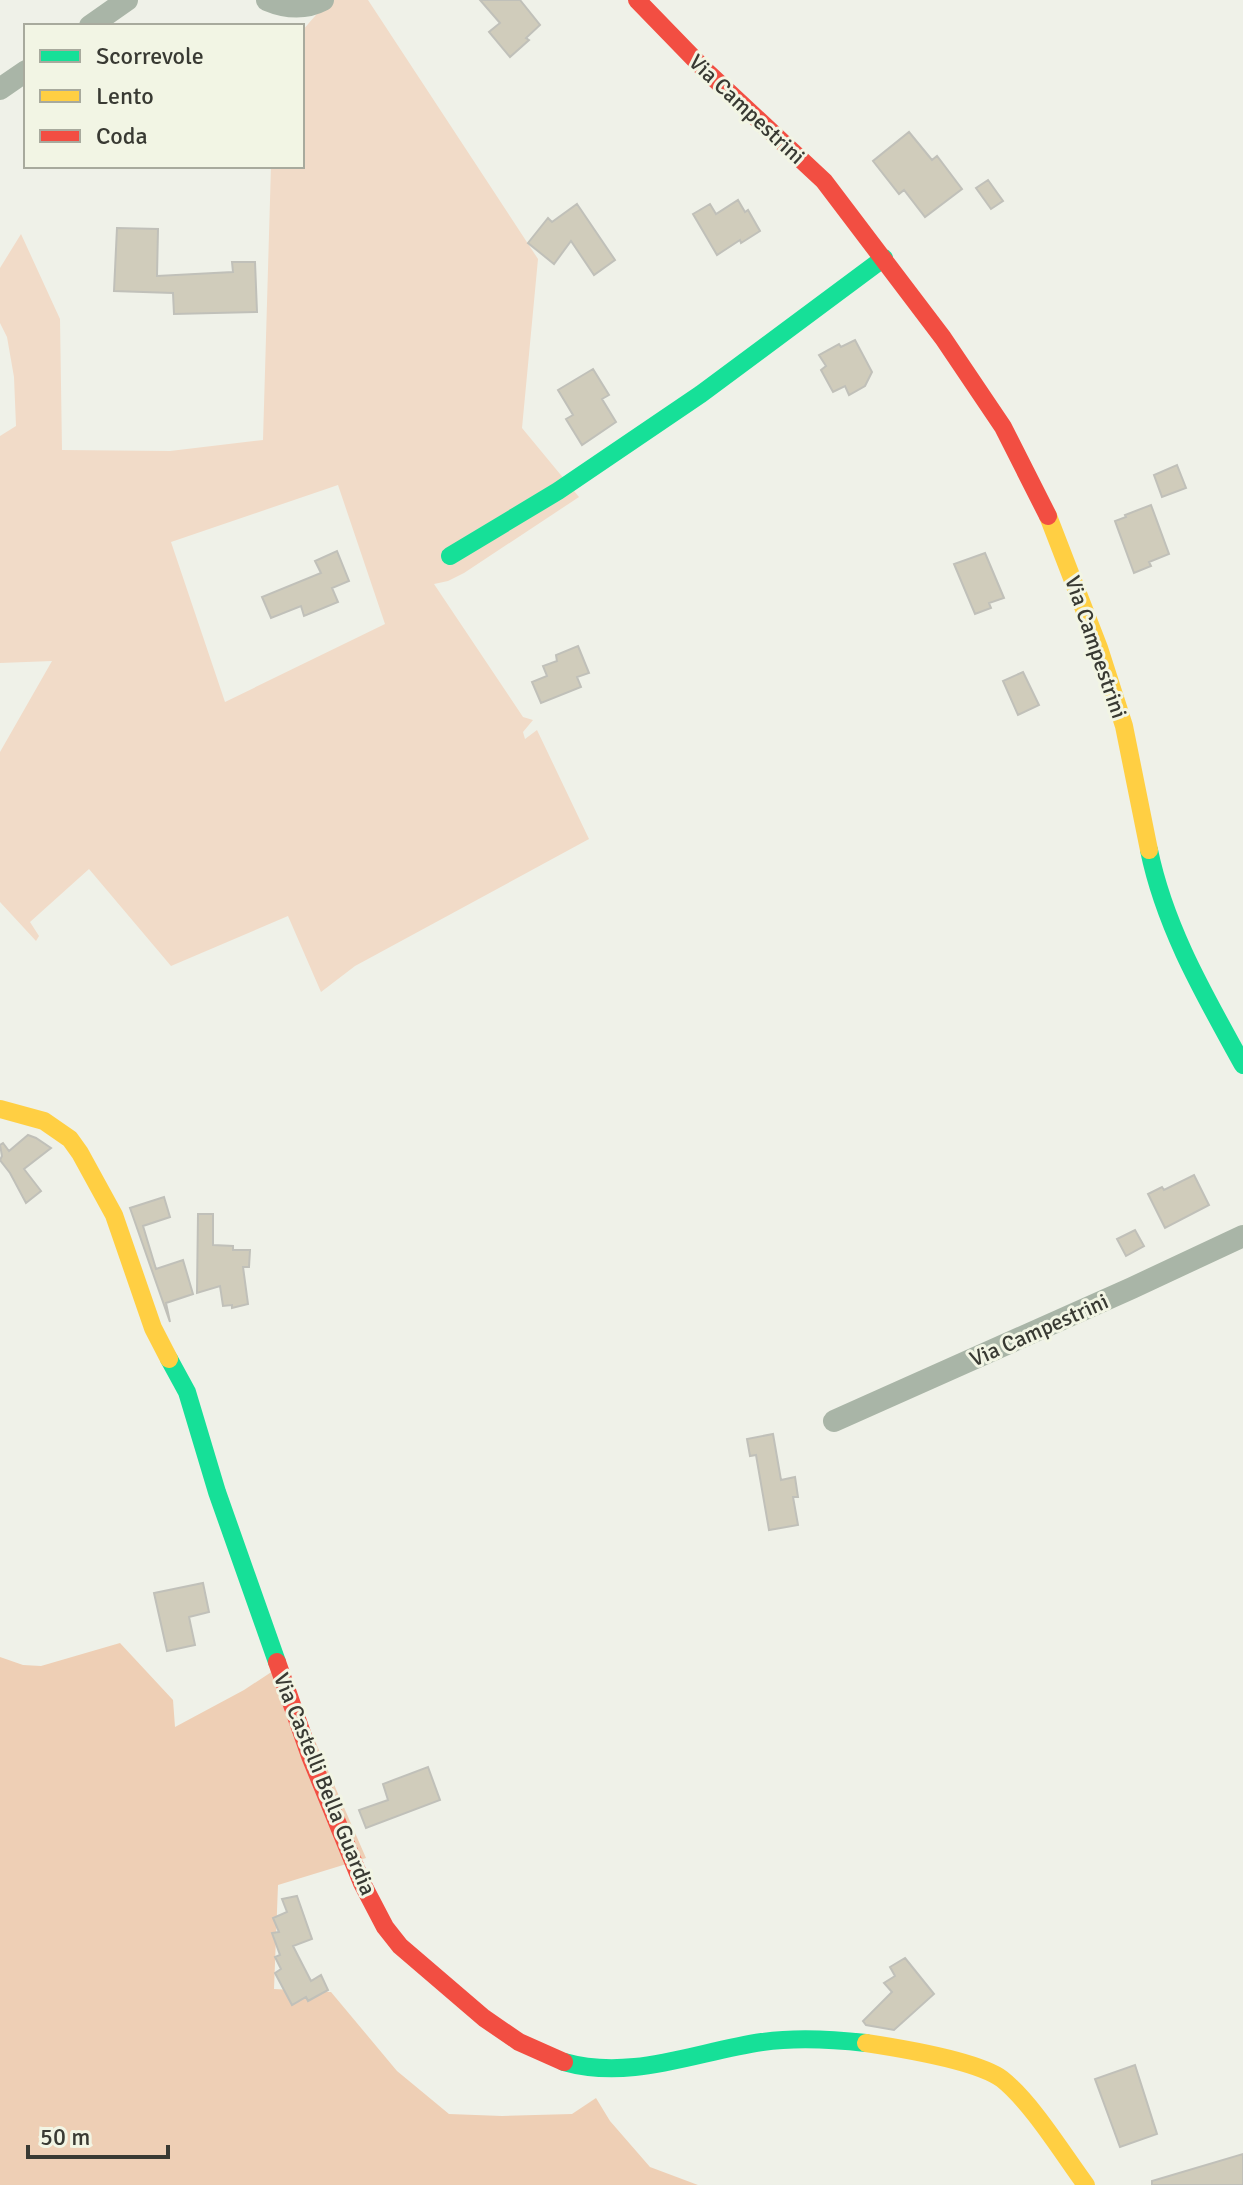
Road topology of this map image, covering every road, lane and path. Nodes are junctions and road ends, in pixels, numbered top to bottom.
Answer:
1 (127, 0) edge
2 (267, 0) edge
3 (323, 0) edge
4 (637, 0) edge
5 (93, 24) edge
6 (24, 72) edge
7 (0, 89) edge
8 (884, 258) junction
9 (450, 556) dead end
10 (1243, 1065) edge
11 (0, 1109) edge
12 (1243, 1236) edge
13 (834, 1421) dead end
14 (1086, 2185) edge

1 - 5 street
2 - 3 street
4 - 8 street, Via Campestrini
6 - 7 street
8 - 9 street
8 - 10 street, Via Campestrini
11 - 14 street, Via Castelli Bella Guardia
12 - 13 street, Via Campestrini

